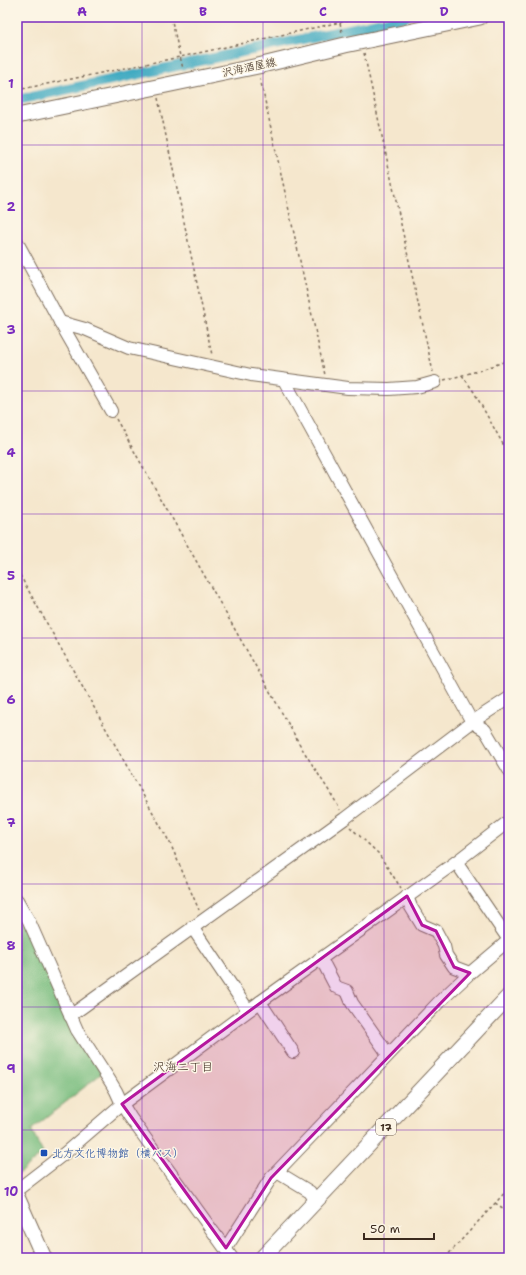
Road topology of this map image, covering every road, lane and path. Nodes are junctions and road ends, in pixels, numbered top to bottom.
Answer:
1 (171, 17) edge
2 (339, 17) edge
3 (364, 17) edge
4 (480, 17) edge
5 (340, 22) junction
6 (362, 41) junction
7 (345, 45) junction
8 (180, 56) junction
9 (258, 66) junction
10 (186, 80) junction
11 (156, 87) junction
12 (17, 90) edge
13 (17, 116) edge
14 (17, 242) edge
15 (60, 322) junction
16 (509, 360) edge
17 (214, 367) junction
18 (462, 375) junction
19 (284, 380) junction
20 (435, 382) junction
21 (330, 386) junction
22 (111, 411) joint
23 (509, 455) edge
24 (17, 570) edge
25 (509, 698) edge
26 (472, 722) junction
27 (509, 770) edge
28 (344, 819) junction
29 (509, 821) edge
30 (456, 862) junction
31 (407, 896) junction
32 (17, 900) edge
33 (203, 919) junction
34 (192, 927) junction
35 (509, 940) edge
36 (319, 959) junction
37 (470, 973) junction
38 (509, 996) edge
39 (260, 1002) junction
40 (248, 1010) junction
41 (70, 1016) junction
42 (292, 1052) dead end
43 (388, 1054) junction
44 (122, 1104) junction
45 (277, 1172) junction
46 (509, 1188) edge
47 (17, 1190) edge
48 (17, 1197) edge
49 (316, 1202) junction
50 (495, 1203) junction
51 (509, 1212) edge
52 (229, 1253) edge
53 (44, 1258) edge
54 (262, 1258) edge
55 (445, 1258) edge

1 - 8 path
2 - 5 path
3 - 5 path
4 - 6 main road, 沢海酒屋線
5 - 7 path
5 - 8 path
6 - 7 main road, 沢海酒屋線
6 - 20 path
7 - 9 main road, 沢海酒屋線
8 - 10 path
8 - 12 path
9 - 10 main road, 沢海酒屋線
9 - 21 path
10 - 11 main road, 沢海酒屋線
11 - 13 main road, 沢海酒屋線
11 - 17 path
14 - 15 street
15 - 17 street
15 - 22 street
16 - 18 path
17 - 19 street
18 - 20 path
18 - 23 path
19 - 21 street
19 - 26 street
20 - 21 street
22 - 28 path
24 - 33 path
25 - 26 street
26 - 27 street
26 - 28 street
28 - 31 path
28 - 33 street
29 - 30 street
30 - 31 street
30 - 35 street
31 - 36 street
31 - 37 street
32 - 41 street
33 - 34 street
34 - 40 street
34 - 41 street
35 - 37 street
36 - 39 street
36 - 43 street
37 - 43 street
38 - 49 main road, 17
39 - 40 street
39 - 42 street
40 - 44 street
41 - 44 street
43 - 45 street
44 - 47 street
44 - 52 street
45 - 49 street
45 - 52 street
46 - 50 path
48 - 53 main road
49 - 54 main road, 17
50 - 51 path
50 - 55 path

